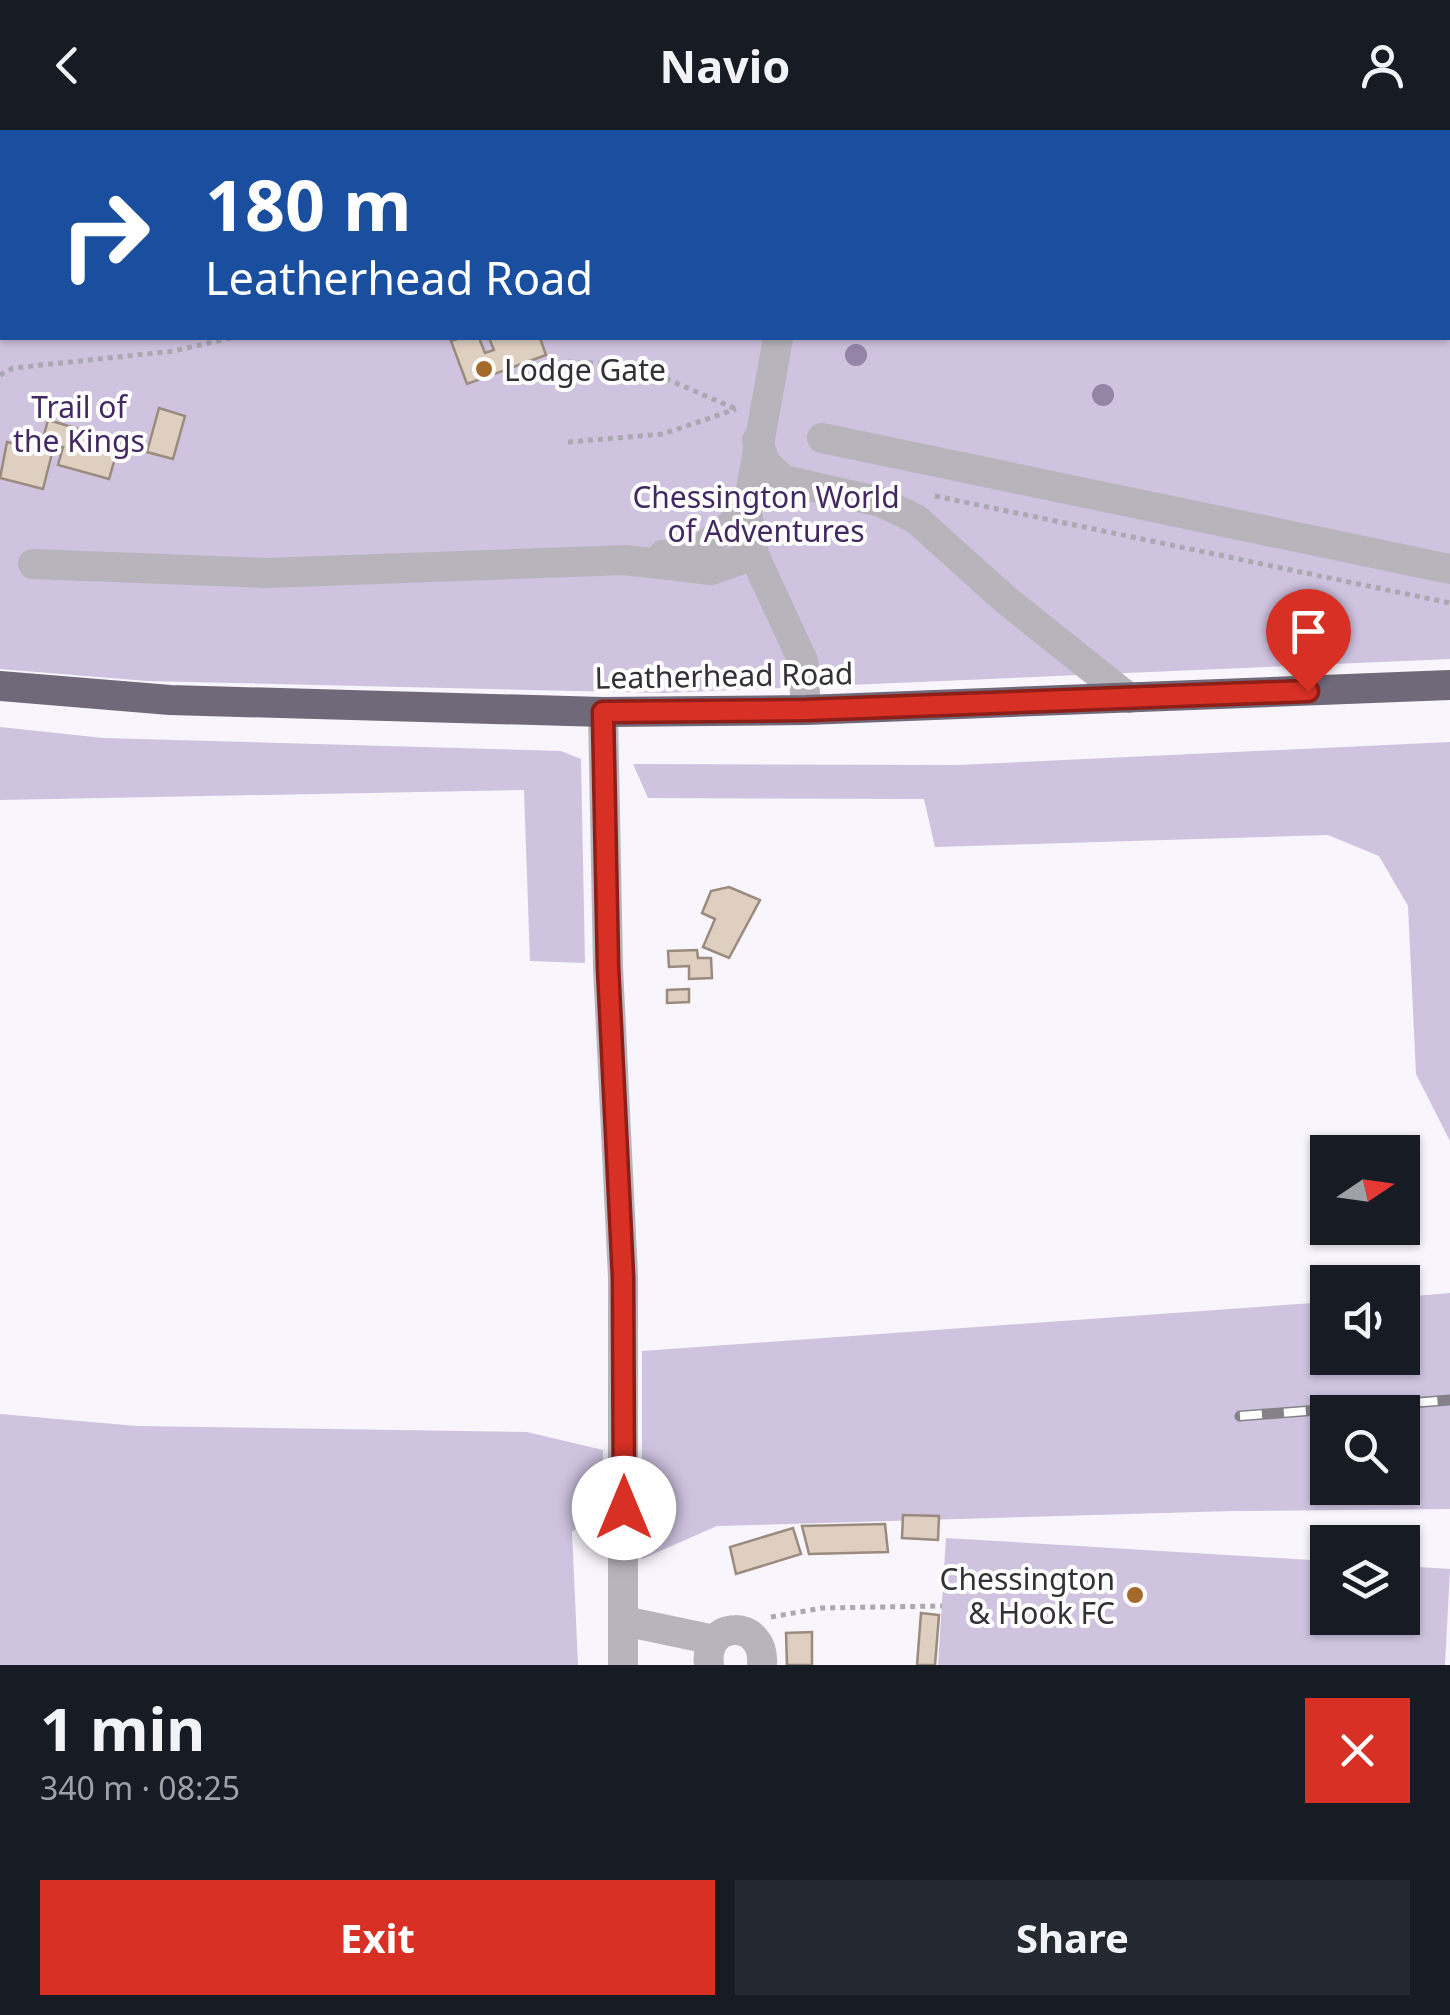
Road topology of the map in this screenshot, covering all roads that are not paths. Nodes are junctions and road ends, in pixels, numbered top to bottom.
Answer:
1 (778, 340) edge
2 (822, 438) dead end
3 (758, 440) junction
4 (746, 512) junction
5 (754, 554) junction
6 (625, 560) junction
7 (33, 564) dead end
8 (1450, 569) edge
9 (1450, 685) edge
10 (0, 686) edge
11 (1129, 698) junction
12 (806, 710) junction
13 (603, 712) junction
14 (624, 1621) junction
15 (711, 1652) edge
16 (623, 1665) edge
17 (762, 1665) edge

1 - 3 street
2 - 8 street
3 - 4 street
3 - 11 street
4 - 5 street
4 - 6 street
5 - 6 street
5 - 12 street
6 - 7 street
9 - 11 highway, Leatherhead Road
10 - 13 highway, Leatherhead Road
11 - 12 highway, Leatherhead Road
12 - 13 highway, Leatherhead Road
13 - 14 street
14 - 15 street
14 - 16 street
15 - 17 street

